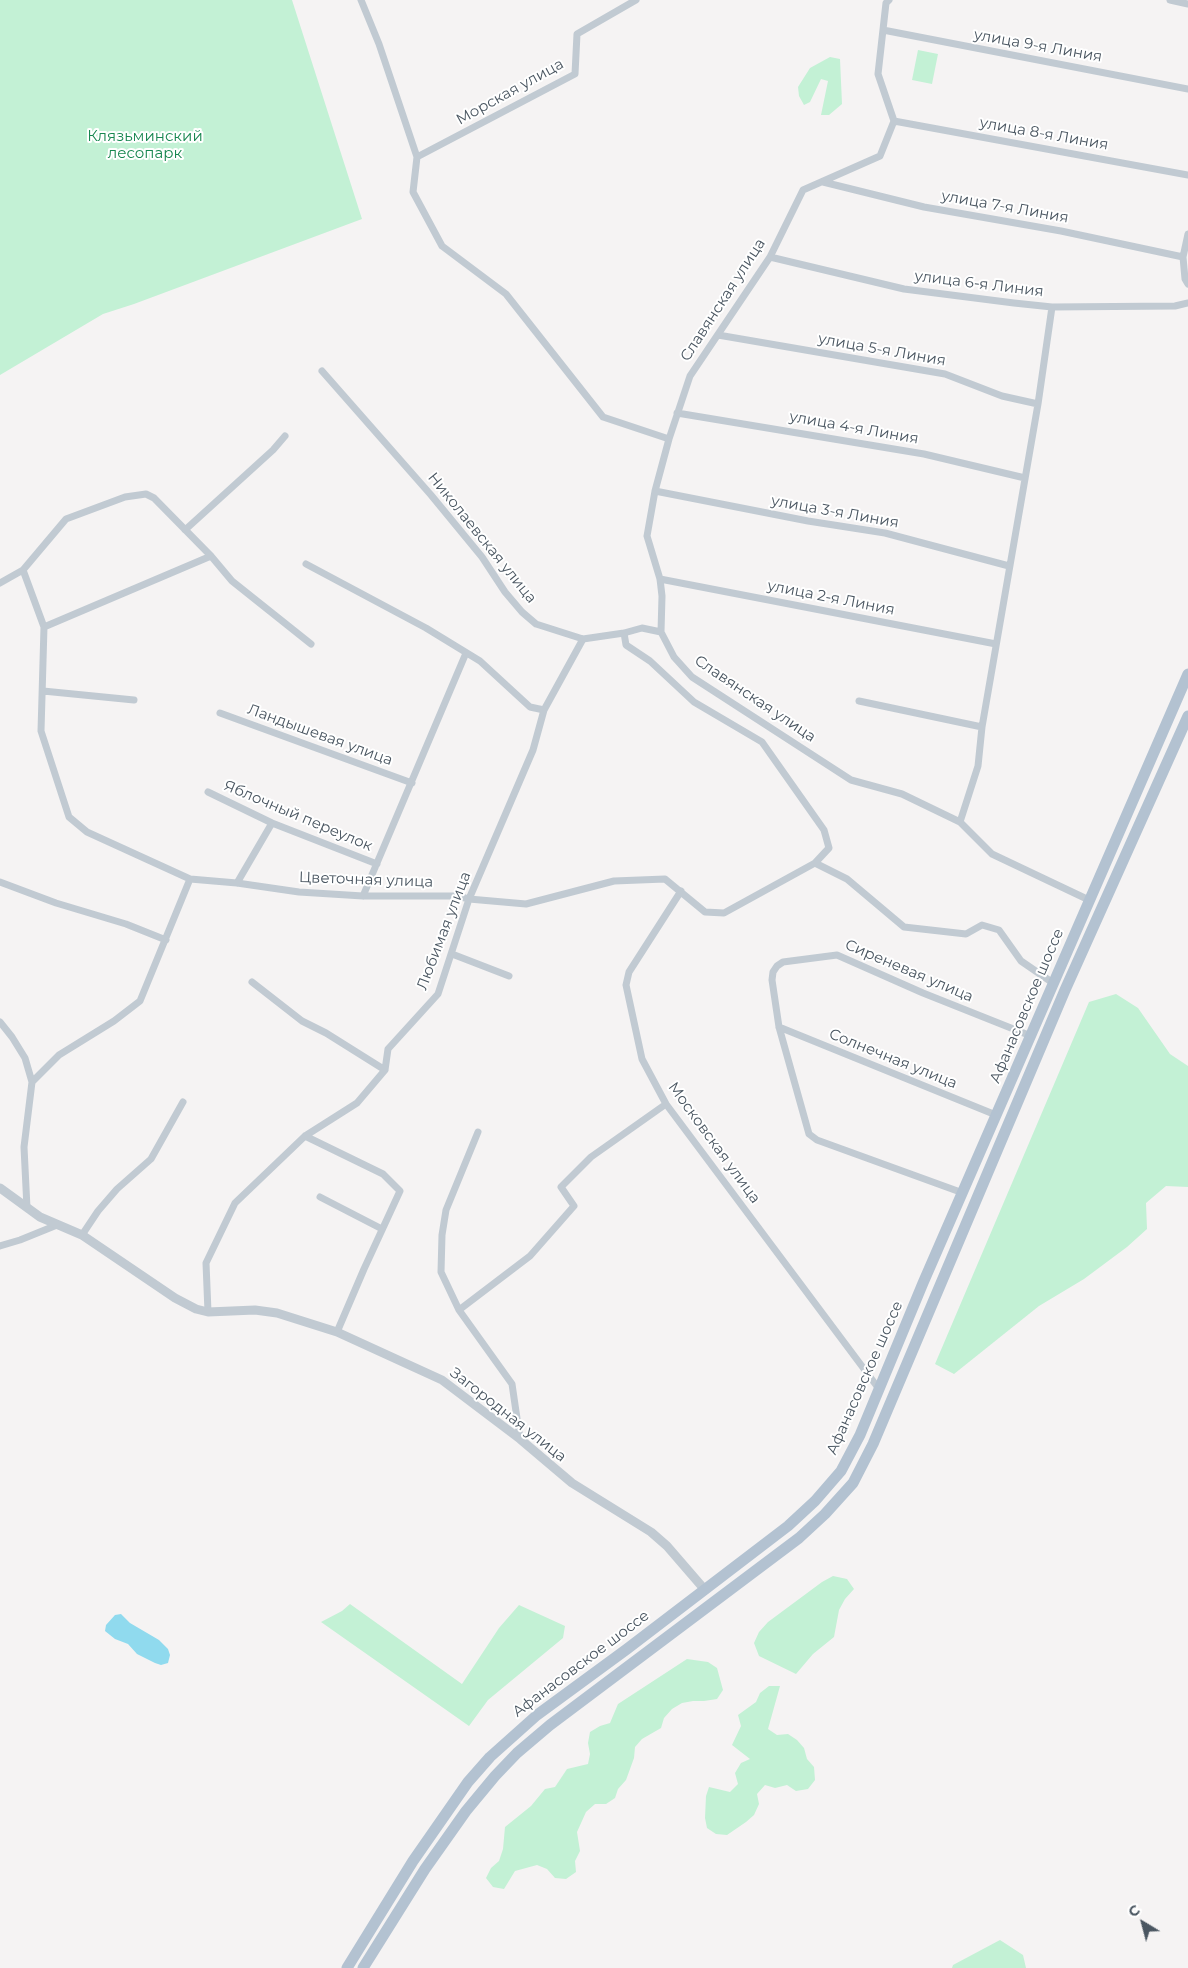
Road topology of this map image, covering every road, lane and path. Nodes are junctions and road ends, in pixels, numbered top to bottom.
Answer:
1 (361, 0) edge
2 (636, 0) edge
3 (1170, 0) edge
4 (887, 2) edge
5 (1188, 4) edge
6 (883, 30) junction
7 (1188, 89) edge
8 (894, 121) junction
9 (417, 157) junction
10 (1188, 175) edge
11 (822, 182) junction
12 (1188, 234) edge
13 (770, 257) junction
14 (1183, 257) junction
15 (1188, 284) edge
16 (1188, 303) edge
17 (1052, 307) junction
18 (718, 335) junction
19 (322, 371) dead end
20 (1038, 404) junction
21 (677, 412) junction
22 (285, 436) dead end
23 (669, 439) junction
24 (1025, 478) junction
25 (655, 491) junction
26 (185, 530) junction
27 (211, 556) junction
28 (306, 564) dead end
29 (1009, 566) junction
30 (23, 570) junction
31 (660, 579) junction
32 (0, 583) edge
33 (44, 627) junction
34 (661, 632) junction
35 (624, 633) junction
36 (583, 639) junction
37 (311, 644) dead end
38 (996, 644) junction
39 (466, 653) junction
40 (1188, 674) edge
41 (43, 691) junction
42 (134, 700) dead end
43 (859, 701) dead end
44 (544, 710) junction
45 (220, 713) dead end
46 (1188, 716) edge
47 (982, 726) junction
48 (412, 784) junction
49 (208, 792) dead end
50 (960, 822) junction
51 (272, 823) junction
52 (815, 863) junction
53 (377, 864) junction
54 (190, 879) junction
55 (0, 882) edge
56 (237, 883) junction
57 (681, 891) junction
58 (362, 896) junction
59 (469, 899) junction
60 (1089, 900) junction
61 (166, 940) junction
62 (452, 954) junction
63 (509, 976) dead end
64 (252, 982) dead end
65 (1053, 983) junction
66 (0, 1022) edge
67 (780, 1027) junction
68 (1031, 1036) junction
69 (385, 1070) junction
70 (32, 1082) junction
71 (182, 1102) dead end
72 (666, 1104) junction
73 (996, 1115) junction
74 (478, 1132) dead end
75 (305, 1136) junction
76 (0, 1188) edge
77 (963, 1192) junction
78 (320, 1197) dead end
79 (27, 1208) junction
80 (57, 1224) junction
81 (382, 1229) junction
82 (82, 1235) junction
83 (0, 1246) edge
84 (459, 1310) junction
85 (208, 1312) junction
86 (337, 1332) junction
87 (879, 1389) junction
88 (520, 1439) junction
89 (705, 1590) junction
90 (346, 1968) edge
91 (363, 1968) edge

1 - 9 street
2 - 9 street, Морская улица
3 - 5 street
4 - 6 street
6 - 7 street, улица 9-я Линия
6 - 8 street
8 - 10 street, улица 8-я Линия
8 - 11 street, Славянская улица
9 - 23 street
11 - 13 street, Славянская улица
11 - 14 street, улица 7-я Линия
12 - 14 street
13 - 17 street, улица 6-я Линия
13 - 18 street, Славянская улица
14 - 15 street
16 - 17 street, улица 6-я Линия
17 - 20 street
18 - 20 street, улица 5-я Линия
18 - 21 street, Славянская улица
19 - 36 street, Николаевская улица
20 - 24 street
21 - 23 street, Славянская улица
21 - 24 street, улица 4-я Линия
22 - 26 street
23 - 25 street, Славянская улица
24 - 29 street
25 - 29 street, улица 3-я Линия
25 - 31 street, Славянская улица
26 - 27 street
26 - 30 street
27 - 33 street
27 - 37 street
28 - 39 street
29 - 38 street
30 - 32 street
30 - 33 street
31 - 34 street, Славянская улица
31 - 38 street, улица 2-я Линия
33 - 41 street, Цветочная улица
34 - 35 street, Николаевская улица
34 - 50 street, Славянская улица
35 - 36 street, Николаевская улица
35 - 52 street
36 - 44 street, Любимая улица
38 - 47 street
39 - 44 street
39 - 48 street
40 - 60 main road, Афанасовское шоссе
41 - 42 street
41 - 54 street, Цветочная улица
43 - 47 street
44 - 59 street, Любимая улица
45 - 48 street, Ландышевая улица
46 - 91 main road, Афанасовское шоссе
47 - 50 street
48 - 53 street
49 - 51 street, Яблочный переулок
50 - 60 street, Славянская улица
51 - 53 street, Яблочный переулок
51 - 56 street
52 - 57 street, Цветочная улица
52 - 65 street
53 - 58 street
54 - 56 street, Цветочная улица
54 - 61 street
55 - 61 street
56 - 58 street, Цветочная улица
57 - 59 street, Цветочная улица
57 - 72 street, Московская улица
58 - 59 street, Цветочная улица
59 - 62 street, Любимая улица
60 - 65 main road, Афанасовское шоссе
61 - 70 street
62 - 63 street
62 - 69 street, Любимая улица
64 - 69 street
65 - 68 main road, Афанасовское шоссе
66 - 70 street
67 - 68 street, Сиреневая улица
67 - 73 street, Солнечная улица
67 - 77 street
68 - 73 main road, Афанасовское шоссе
69 - 75 street, Любимая улица
70 - 79 street
71 - 82 street
72 - 84 street
72 - 87 street, Московская улица
73 - 77 main road, Афанасовское шоссе
74 - 84 street
75 - 81 street
75 - 85 street, Любимая улица
76 - 79 street, Загородная улица
77 - 87 main road, Афанасовское шоссе
78 - 81 street
79 - 80 street, Загородная улица
80 - 82 street, Загородная улица
80 - 83 street
81 - 86 street
82 - 85 street, Загородная улица
84 - 88 street
85 - 86 street, Загородная улица
86 - 88 street, Загородная улица
87 - 89 main road, Афанасовское шоссе
88 - 89 street, Загородная улица
89 - 90 main road, Афанасовское шоссе

